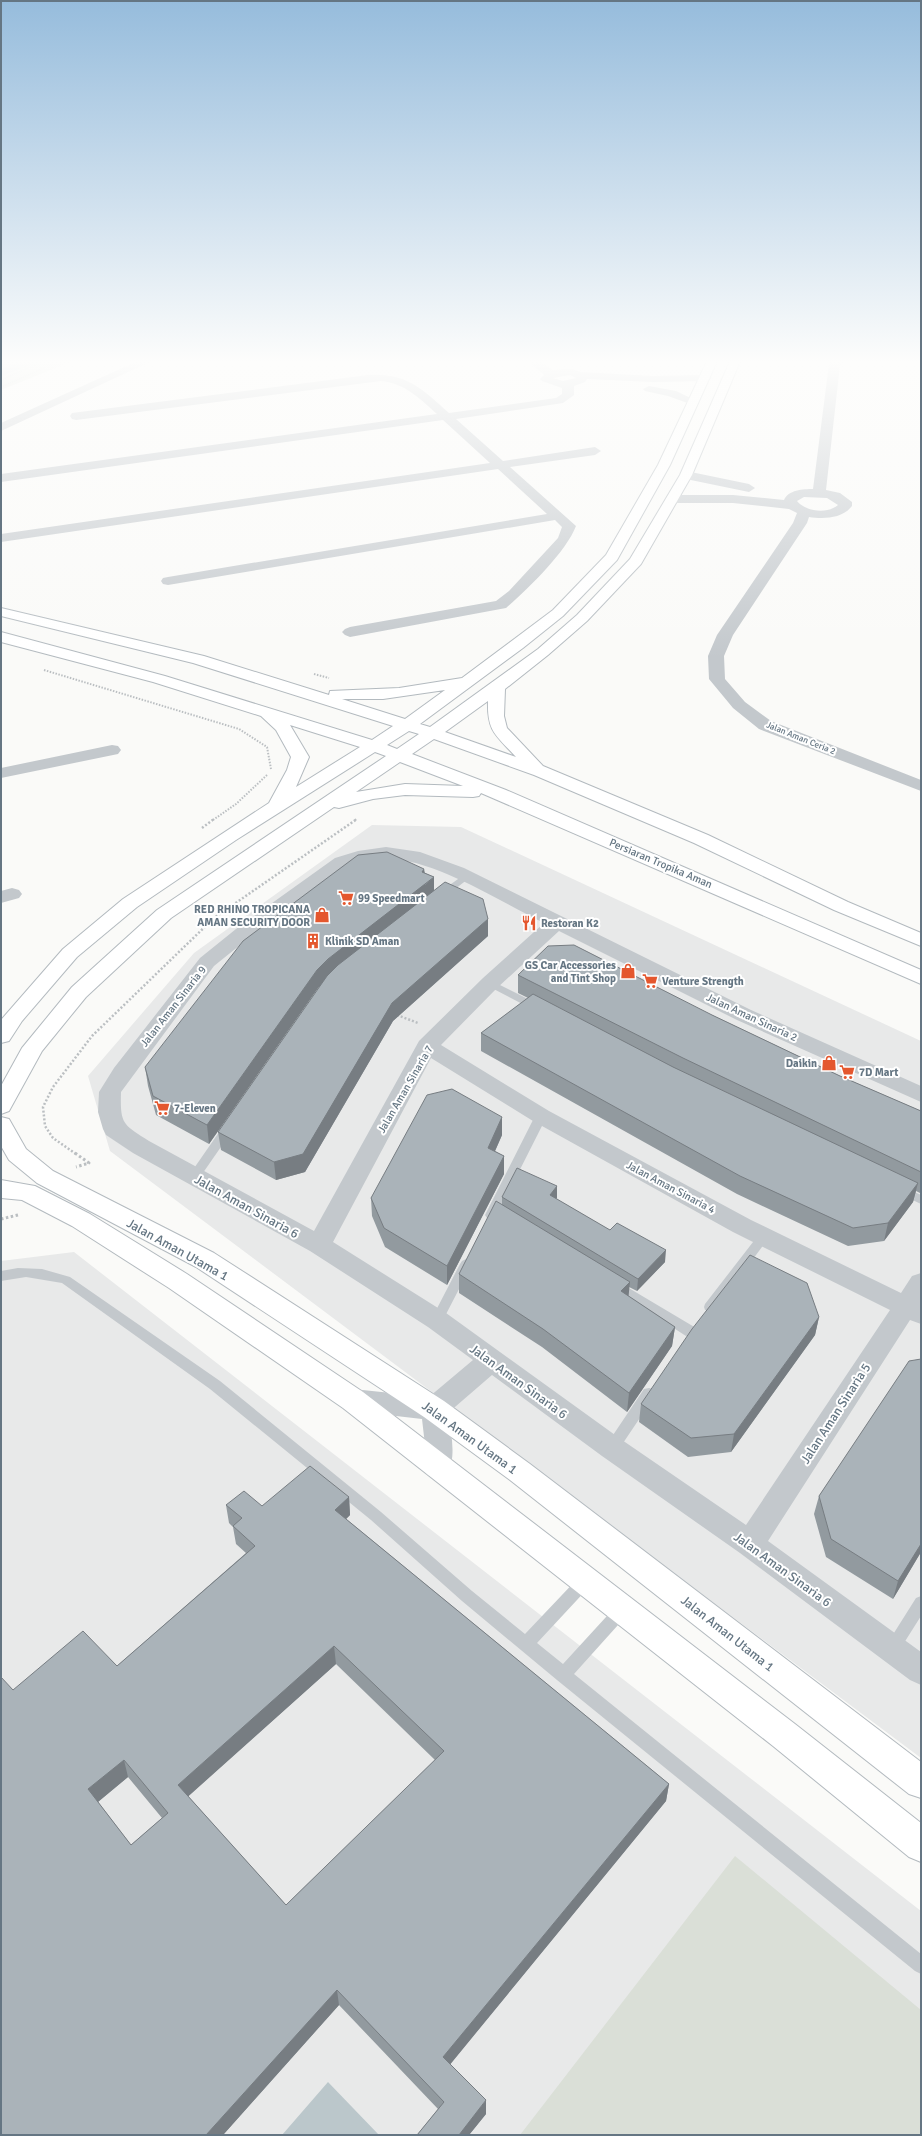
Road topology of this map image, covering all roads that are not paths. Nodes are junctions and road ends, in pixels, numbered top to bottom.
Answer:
1 (141, 459) edge
2 (492, 459) edge
3 (542, 459) edge
4 (667, 459) edge
5 (693, 459) edge
6 (823, 459) edge
7 (499, 465) junction
8 (686, 475) junction
9 (1, 478) edge
10 (819, 492) junction
11 (672, 499) junction
12 (797, 504) junction
13 (558, 516) junction
14 (1, 538) edge
15 (168, 581) dead end
16 (1, 612) edge
17 (350, 632) dead end
18 (1, 637) edge
19 (471, 680) junction
20 (497, 687) junction
21 (291, 688) junction
22 (268, 714) junction
23 (407, 725) junction
24 (432, 733) junction
25 (374, 746) junction
26 (112, 750) dead end
27 (398, 756) junction
28 (540, 772) junction
29 (1, 773) edge
30 (921, 786) edge
31 (500, 794) junction
32 (276, 807) junction
33 (308, 816) junction
34 (461, 874) junction
35 (434, 901) edge
36 (557, 922) junction
37 (921, 940) edge
38 (921, 978) edge
39 (490, 983) junction
40 (545, 1012) edge
41 (1, 1036) edge
42 (435, 1038) junction
43 (921, 1095) edge
44 (1, 1106) edge
45 (108, 1112) joint
46 (541, 1116) junction
47 (234, 1119) edge
48 (1, 1125) edge
49 (194, 1177) junction
50 (892, 1186) edge
51 (1, 1189) edge
52 (921, 1200) edge
53 (493, 1210) junction
54 (507, 1218) edge
55 (486, 1224) edge
56 (764, 1236) junction
57 (319, 1245) junction
58 (472, 1251) edge
59 (1, 1276) edge
60 (605, 1279) edge
61 (921, 1283) edge
62 (913, 1310) edge
63 (437, 1320) junction
64 (691, 1332) junction
65 (682, 1345) edge
66 (491, 1360) junction
67 (656, 1384) edge
68 (353, 1400) junction
69 (434, 1409) junction
70 (612, 1448) junction
71 (438, 1467) junction
72 (750, 1544) junction
73 (584, 1581) junction
74 (921, 1603) edge
75 (622, 1610) junction
76 (526, 1644) junction
77 (892, 1649) junction
78 (921, 1670) edge
79 (563, 1675) junction
80 (921, 1782) edge
81 (921, 1845) edge
82 (921, 1965) edge

1 - 9 street
2 - 7 street
3 - 7 street
4 - 19 street
5 - 8 street
6 - 10 street
7 - 13 street
7 - 14 street
8 - 11 street
8 - 12 street
10 - 12 street
10 - 12 street
11 - 12 street
11 - 20 street
12 - 30 street, Jalan Aman Ceria 2
13 - 15 street
13 - 17 street
16 - 21 street
18 - 22 street, Persiaran Tropika Aman
19 - 21 street
19 - 23 street
20 - 24 street
20 - 28 street
21 - 23 street
22 - 25 street, Persiaran Tropika Aman
22 - 32 street
23 - 24 street
23 - 25 street
24 - 27 street
24 - 28 street
25 - 27 street, Persiaran Tropika Aman
25 - 32 street
26 - 29 street
27 - 31 street, Persiaran Tropika Aman
27 - 33 street
28 - 37 street
31 - 33 street
31 - 38 street, Persiaran Tropika Aman
32 - 41 street
33 - 44 street
34 - 35 lane
34 - 36 street, Jalan Aman Sinaria 2
34 - 45 street, Jalan Aman Sinaria 9
36 - 39 street, Jalan Aman Sinaria 7
36 - 43 street, Jalan Aman Sinaria 2
39 - 40 lane
39 - 42 street, Jalan Aman Sinaria 7
42 - 46 street, Jalan Aman Sinaria 4
42 - 57 street, Jalan Aman Sinaria 7
45 - 49 street, Jalan Aman Sinaria 6
46 - 53 lane
46 - 56 street, Jalan Aman Sinaria 4
47 - 49 lane
48 - 69 street, Jalan Aman Utama 1
49 - 57 street, Jalan Aman Sinaria 6
50 - 52 lane
51 - 68 street, Jalan Aman Utama 1
53 - 54 lane
53 - 55 lane
56 - 62 street, Jalan Aman Sinaria 4
56 - 64 lane
57 - 63 street, Jalan Aman Sinaria 6
58 - 63 lane
59 - 76 lane
60 - 64 lane
61 - 62 street, Jalan Aman Sinaria 5
62 - 72 street, Jalan Aman Sinaria 5
63 - 66 street, Jalan Aman Sinaria 6
64 - 65 lane
66 - 69 street
66 - 70 street, Jalan Aman Sinaria 6
67 - 70 lane
68 - 69 street
68 - 71 street, Jalan Aman Utama 1
69 - 71 street
69 - 80 street, Jalan Aman Utama 1
70 - 72 street, Jalan Aman Sinaria 6
71 - 73 street, Jalan Aman Utama 1
72 - 77 street, Jalan Aman Sinaria 6
73 - 75 street, Jalan Aman Utama 1
73 - 76 lane
74 - 77 lane
75 - 79 lane
75 - 81 street, Jalan Aman Utama 1
76 - 79 lane
77 - 78 street, Jalan Aman Sinaria 6
79 - 82 lane

